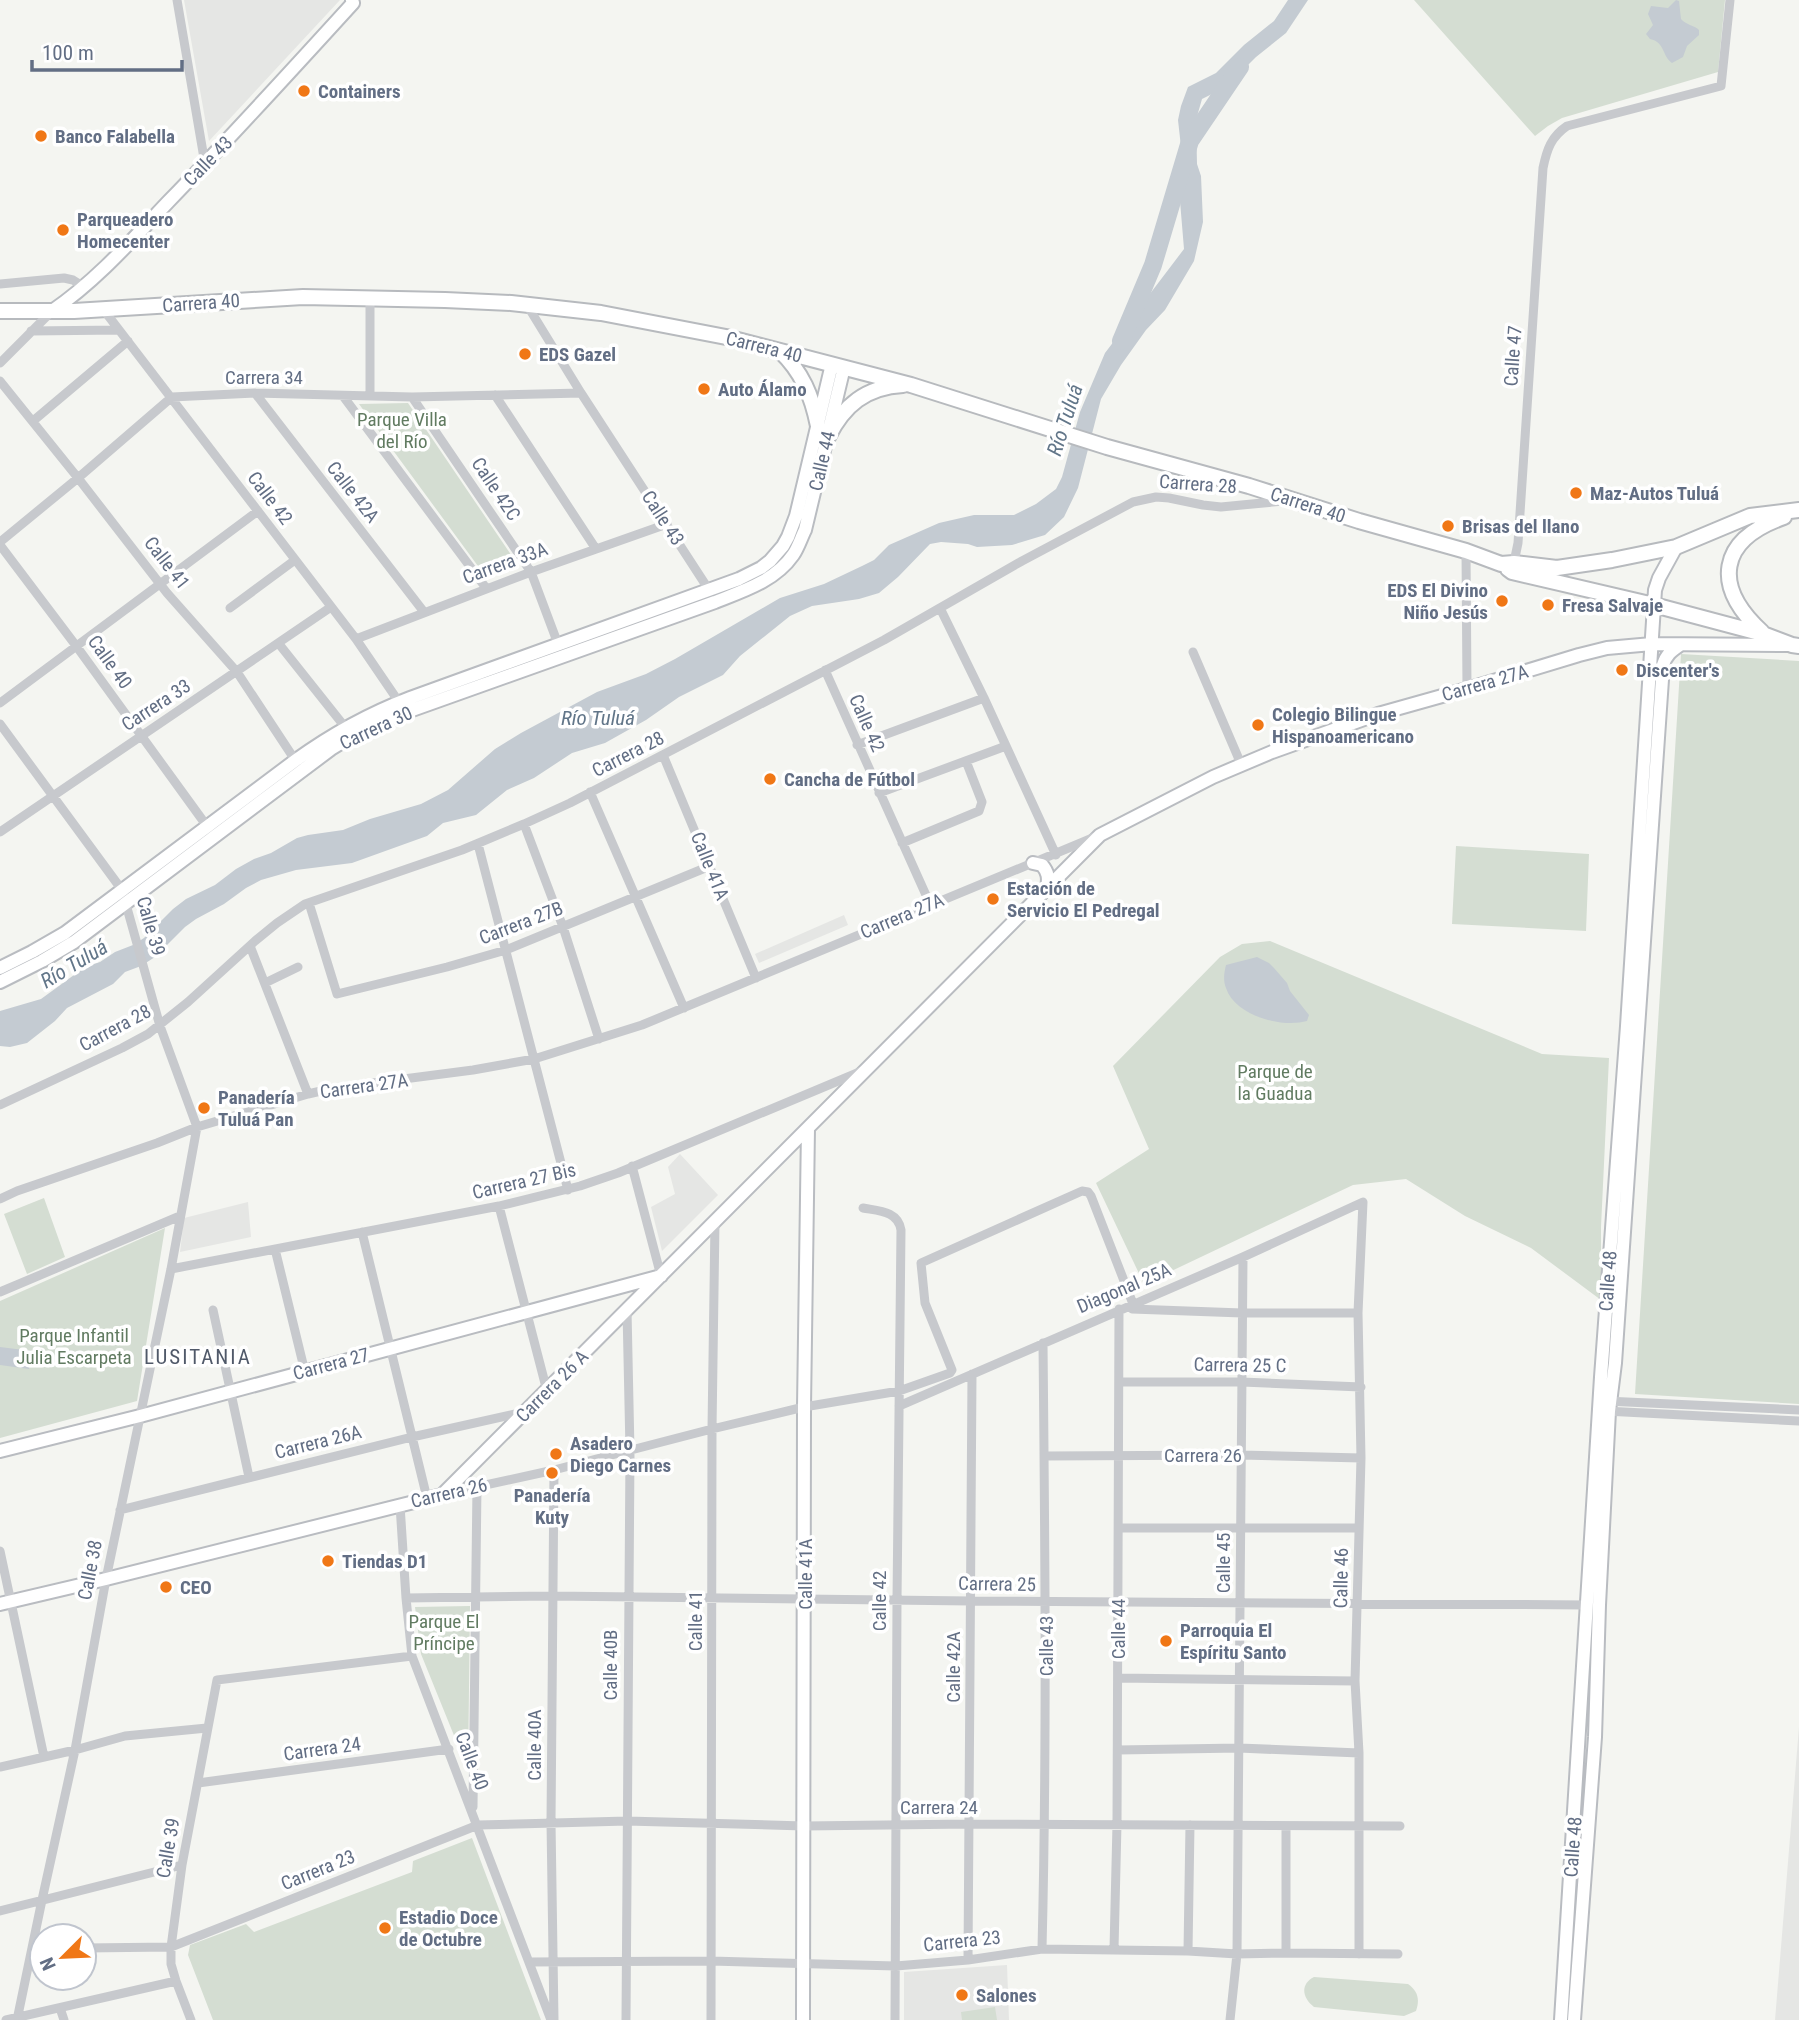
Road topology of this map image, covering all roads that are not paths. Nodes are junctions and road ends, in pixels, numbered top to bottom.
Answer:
1 (177, 0) edge
2 (1730, 0) edge
3 (353, 1) edge
4 (205, 164) junction
5 (0, 284) edge
6 (84, 286) junction
7 (370, 298) junction
8 (527, 305) junction
9 (103, 309) junction
10 (52, 311) junction
11 (0, 312) edge
12 (119, 330) junction
13 (31, 331) junction
14 (128, 341) junction
15 (779, 350) junction
16 (0, 363) edge
17 (838, 365) junction
18 (0, 381) edge
19 (911, 385) junction
20 (255, 393) junction
21 (581, 393) junction
22 (495, 395) junction
23 (343, 396) junction
24 (370, 396) junction
25 (172, 397) junction
26 (412, 397) junction
27 (33, 421) junction
28 (823, 431) junction
29 (78, 478) junction
30 (1292, 500) junction
31 (258, 511) junction
32 (1799, 511) edge
33 (667, 524) junction
34 (0, 543) edge
35 (1676, 547) junction
36 (596, 549) junction
37 (789, 550) joint
38 (1466, 551) junction
39 (295, 560) junction
40 (1509, 566) junction
41 (771, 568) junction
42 (531, 572) junction
43 (160, 584) junction
44 (486, 588) junction
45 (709, 590) junction
46 (1654, 605) junction
47 (331, 607) junction
48 (230, 608) dead end
49 (940, 608) junction
50 (424, 612) junction
51 (1763, 634) junction
52 (356, 639) junction
53 (279, 644) junction
54 (1652, 645) junction
55 (1681, 645) junction
56 (1795, 645) edge
57 (566, 646) junction
58 (77, 647) junction
59 (1193, 652) dead end
60 (825, 670) junction
61 (237, 672) junction
62 (1466, 689) junction
63 (984, 698) junction
64 (0, 703) edge
65 (402, 707) junction
66 (0, 724) edge
67 (345, 727) junction
68 (141, 735) junction
69 (858, 745) junction
70 (1006, 746) junction
71 (663, 755) junction
72 (966, 761) junction
73 (299, 765) junction
74 (1241, 765) junction
75 (590, 792) junction
76 (879, 793) junction
77 (54, 795) junction
78 (524, 824) junction
79 (211, 831) junction
80 (0, 832) edge
81 (1100, 835) junction
82 (902, 843) junction
83 (478, 844) junction
84 (1056, 855) junction
85 (1033, 863) junction
86 (710, 866) junction
87 (1047, 888) junction
88 (124, 896) junction
89 (636, 897) junction
90 (309, 903) junction
91 (930, 904) junction
92 (563, 927) junction
93 (250, 946) junction
94 (506, 950) junction
95 (298, 967) dead end
96 (0, 968) edge
97 (756, 978) junction
98 (0, 982) edge
99 (265, 983) junction
100 (684, 1009) junction
101 (160, 1026) junction
102 (600, 1039) junction
103 (534, 1059) junction
104 (867, 1068) junction
105 (308, 1094) junction
106 (0, 1105) edge
107 (197, 1127) junction
108 (808, 1128) junction
109 (632, 1166) junction
110 (568, 1190) junction
111 (0, 1199) edge
112 (1363, 1202) joint
113 (499, 1206) junction
114 (863, 1208) dead end
115 (180, 1216) junction
116 (715, 1222) junction
117 (362, 1232) junction
118 (275, 1249) junction
119 (1243, 1257) junction
120 (171, 1269) junction
121 (661, 1276) junction
122 (0, 1292) edge
123 (1134, 1306) junction
124 (1119, 1309) junction
125 (213, 1310) dead end
126 (627, 1310) junction
127 (1242, 1312) junction
128 (526, 1313) junction
129 (1358, 1313) junction
130 (1043, 1343) junction
131 (389, 1348) junction
132 (305, 1372) junction
133 (972, 1374) junction
134 (1119, 1382) junction
135 (1242, 1382) junction
136 (1361, 1387) junction
137 (231, 1391) junction
138 (547, 1391) junction
139 (899, 1391) junction
140 (899, 1406) junction
141 (1605, 1406) junction
142 (804, 1407) junction
143 (1799, 1410) edge
144 (526, 1412) junction
145 (140, 1416) junction
146 (1799, 1420) edge
147 (712, 1429) junction
148 (412, 1437) junction
149 (0, 1451) edge
150 (630, 1451) junction
151 (1119, 1455) junction
152 (1241, 1455) junction
153 (1045, 1456) junction
154 (1361, 1458) junction
155 (554, 1470) junction
156 (249, 1477) junction
157 (477, 1486) junction
158 (442, 1494) junction
159 (427, 1498) junction
160 (400, 1505) junction
161 (120, 1510) junction
162 (1241, 1527) junction
163 (1119, 1528) junction
164 (1359, 1528) junction
165 (0, 1551) edge
166 (106, 1579) junction
167 (552, 1596) junction
168 (628, 1596) junction
169 (477, 1597) junction
170 (713, 1597) junction
171 (406, 1598) junction
172 (805, 1600) junction
173 (897, 1601) junction
174 (971, 1601) junction
175 (6, 1602) edge
176 (1046, 1602) junction
177 (1119, 1603) junction
178 (1240, 1603) junction
179 (1359, 1603) junction
180 (1588, 1605) junction
181 (412, 1656) junction
182 (1118, 1678) junction
183 (1239, 1679) junction
184 (1355, 1681) junction
185 (207, 1728) junction
186 (1239, 1748) junction
187 (449, 1749) junction
188 (1118, 1749) junction
189 (75, 1751) junction
190 (1359, 1753) junction
191 (44, 1757) junction
192 (0, 1767) edge
193 (474, 1770) junction
194 (459, 1774) junction
195 (198, 1783) junction
196 (473, 1812) junction
197 (627, 1821) junction
198 (551, 1822) junction
199 (712, 1824) junction
200 (969, 1824) junction
201 (1117, 1824) junction
202 (478, 1825) junction
203 (896, 1825) junction
204 (1045, 1825) junction
205 (1190, 1825) junction
206 (804, 1826) junction
207 (1237, 1826) junction
208 (1286, 1826) junction
209 (1359, 1826) junction
210 (1400, 1826) dead end
211 (182, 1865) junction
212 (41, 1900) junction
213 (0, 1911) edge
214 (39, 1922) edge
215 (171, 1947) junction
216 (98, 1948) edge
217 (1042, 1949) junction
218 (1114, 1949) junction
219 (1188, 1951) junction
220 (1286, 1953) junction
221 (1237, 1954) junction
222 (1359, 1954) junction
223 (1398, 1954) dead end
224 (968, 1960) junction
225 (626, 1961) junction
226 (711, 1961) junction
227 (530, 1962) junction
228 (552, 1962) junction
229 (804, 1962) junction
230 (895, 1966) junction
231 (176, 1981) junction
232 (28, 1982) edge
233 (60, 2008) junction
234 (18, 2019) edge
235 (6, 2020) edge
236 (64, 2020) edge
237 (191, 2020) edge
238 (553, 2020) edge
239 (626, 2020) edge
240 (710, 2020) edge
241 (803, 2020) edge
242 (895, 2020) edge
243 (1230, 2020) edge
244 (1561, 2020) edge
245 (1574, 2020) edge

1 - 4 street
2 - 40 street, Calle 47
3 - 4 main road, Calle 43
4 - 6 main road, Calle 43
5 - 6 street
6 - 10 main road, Calle 43
7 - 8 main road, Carrera 40
7 - 9 main road, Carrera 40
7 - 24 street
8 - 15 main road, Carrera 40
8 - 21 street, Calle 43
9 - 10 main road, Carrera 40
9 - 12 street, Calle 42
10 - 11 main road, Carrera 40
10 - 13 street
12 - 13 street
12 - 14 street, Calle 42
13 - 16 street
14 - 25 street, Calle 42
14 - 27 street
15 - 17 main road, Carrera 40
15 - 28 main road
17 - 19 main road, Carrera 40
17 - 28 main road, Calle 44
18 - 27 street, Calle 41
19 - 28 main road
19 - 30 main road, Carrera 40
20 - 23 street, Carrera 34
20 - 25 street, Carrera 34
20 - 50 street, Calle 42A
21 - 22 street, Carrera 34
21 - 33 street, Calle 43
22 - 26 street, Carrera 34
22 - 36 street
23 - 24 street, Carrera 34
23 - 44 street
24 - 26 street, Carrera 34
25 - 29 street
25 - 31 street, Calle 42
26 - 42 street, Calle 42C
27 - 29 street, Calle 41
28 - 37 main road, Calle 44
29 - 34 street
29 - 43 street, Calle 41
30 - 38 main road, Carrera 40
30 - 49 street, Carrera 28
31 - 39 street, Calle 42
31 - 43 street
32 - 35 main road, Carrera 40
32 - 51 main road
33 - 36 street, Carrera 33A
33 - 45 street, Calle 43
34 - 58 street, Calle 40
35 - 40 main road, Carrera 40
35 - 46 main road, Calle 48
36 - 42 street, Carrera 33A
37 - 41 main road, Carrera 30
38 - 40 main road, Carrera 40
38 - 62 street
39 - 47 street, Calle 42
39 - 48 street
40 - 46 main road, Carrera 40
41 - 45 main road, Carrera 30
41 - 57 main road, Carrera 30
42 - 44 street, Carrera 33A
42 - 57 street, Calle 42C
43 - 58 street
43 - 61 street, Calle 41
44 - 50 street, Carrera 33A
45 - 57 main road, Carrera 30
46 - 51 main road, Carrera 40
46 - 54 main road, Calle 48
47 - 52 street, Calle 42
47 - 53 street, Carrera 33
49 - 60 street, Carrera 28
49 - 63 street
50 - 52 street, Carrera 33A
51 - 56 main road, Carrera 40
52 - 65 street, Calle 42
53 - 61 street, Carrera 33
53 - 67 street
54 - 55 main road, Carrera 27A
54 - 62 main road, Carrera 27A
54 - 141 main road, Calle 48
55 - 56 main road, Carrera 27A
55 - 141 main road, Calle 48
57 - 65 main road, Carrera 30
58 - 64 street
58 - 68 street, Calle 40
59 - 74 street
60 - 69 street, Calle 42
60 - 71 street, Carrera 28
61 - 68 street, Carrera 33
61 - 73 street, Calle 41
62 - 74 main road, Carrera 27A
63 - 69 street
63 - 70 street
65 - 67 main road, Carrera 30
65 - 73 main road, Carrera 30
66 - 77 street, Calle 39
67 - 73 main road, Carrera 30
68 - 77 street, Carrera 33
68 - 79 street, Calle 40
69 - 76 street, Calle 42
70 - 72 street
70 - 84 street
71 - 75 street, Carrera 28
71 - 86 street, Calle 41A
72 - 76 street
72 - 82 street
73 - 79 main road, Carrera 30
74 - 81 main road, Carrera 27A
75 - 78 street, Carrera 28
75 - 89 street
76 - 82 street, Calle 42
77 - 80 street, Carrera 33
77 - 88 street, Calle 39
78 - 83 street, Carrera 28
78 - 92 street
79 - 88 main road, Carrera 30
81 - 84 street, Carrera 27A
81 - 87 main road, Carrera 26 A
82 - 91 street, Calle 42
83 - 90 street, Carrera 28
83 - 94 street
84 - 85 street, Carrera 27A
85 - 87 main road
85 - 91 street, Carrera 27A
86 - 89 street, Carrera 27B
86 - 97 street, Calle 41A
87 - 104 main road, Carrera 26 A
88 - 96 main road, Carrera 30
88 - 98 main road, Carrera 30
88 - 101 street, Calle 39
89 - 92 street, Carrera 27B
89 - 100 street
90 - 93 street, Carrera 28
90 - 94 street, Carrera 27B
91 - 97 street, Carrera 27A
92 - 94 street, Carrera 27B
92 - 102 street
93 - 99 street
93 - 101 street, Carrera 28
94 - 103 street
95 - 99 street
97 - 100 street, Carrera 27A
99 - 105 street
100 - 102 street, Carrera 27A
101 - 106 street, Carrera 28
101 - 107 street, Calle 39
102 - 103 street, Carrera 27A
103 - 105 street, Carrera 27A
103 - 110 street
104 - 108 main road, Carrera 26 A
104 - 109 street, Carrera 27 Bis
105 - 107 street, Carrera 27A
107 - 111 street, Carrera 27A
107 - 115 street, Calle 38
108 - 116 main road, Carrera 26 A
108 - 142 main road, Calle 41A
109 - 110 street, Carrera 27 Bis
109 - 121 street
110 - 113 street, Carrera 27 Bis
112 - 119 street, Diagonal 25A
112 - 129 street, Calle 46
113 - 117 street, Carrera 27 Bis
113 - 128 street
114 - 139 street, Calle 42
115 - 120 street, Calle 38
115 - 122 street
116 - 121 main road, Carrera 26 A
116 - 147 street, Calle 41
117 - 118 street, Carrera 27 Bis
117 - 131 street
118 - 120 street, Carrera 27 Bis
118 - 132 street
119 - 123 street, Diagonal 25A
119 - 127 street, Calle 45
120 - 145 street, Calle 38
121 - 126 main road, Carrera 26 A
121 - 128 main road, Carrera 27
123 - 124 street, Diagonal 25A
123 - 127 street
123 - 139 street, Carrera 26
124 - 130 street, Diagonal 25A
124 - 134 street, Calle 44
125 - 137 street
126 - 138 main road, Carrera 26 A
126 - 150 street, Calle 40B
127 - 129 street
127 - 135 street, Calle 45
128 - 131 main road, Carrera 27
128 - 138 street
129 - 136 street, Calle 46
130 - 133 street, Diagonal 25A
130 - 153 street, Calle 43
131 - 132 main road, Carrera 27
131 - 148 street
132 - 137 main road, Carrera 27
133 - 140 street, Diagonal 25A
133 - 174 street, Calle 42A
134 - 135 street, Carrera 25 C
134 - 151 street, Calle 44
135 - 136 street, Carrera 25 C
135 - 152 street, Calle 45
136 - 154 street, Calle 46
137 - 145 main road, Carrera 27
137 - 156 street
138 - 144 main road, Carrera 26 A
139 - 140 street, Calle 42
139 - 142 street, Carrera 26
140 - 173 street, Calle 42
141 - 143 street
141 - 146 street
141 - 180 main road, Calle 48
141 - 245 main road, Calle 48
142 - 147 street, Carrera 26
142 - 172 main road, Calle 41A
144 - 148 street, Carrera 26A
144 - 158 main road, Carrera 26 A
145 - 149 main road, Carrera 27
145 - 161 street, Calle 38
147 - 150 street, Carrera 26
147 - 170 street, Calle 41
148 - 156 street, Carrera 26A
148 - 159 street
150 - 155 street, Carrera 26
150 - 168 street, Calle 40B
151 - 152 street, Carrera 26
151 - 153 street, Carrera 26
151 - 163 street, Calle 44
152 - 154 street, Carrera 26
152 - 162 street, Calle 45
153 - 176 street, Calle 43
154 - 164 street, Calle 46
155 - 157 street, Carrera 26
155 - 167 street, Calle 40A
156 - 161 street, Carrera 26A
157 - 158 street, Carrera 26
157 - 169 street
158 - 159 main road, Carrera 26
159 - 160 main road, Carrera 26
160 - 166 main road, Carrera 26
160 - 171 street, Calle 40
161 - 166 street, Calle 38
162 - 163 street
162 - 164 street
162 - 178 street, Calle 45
163 - 177 street, Calle 44
164 - 179 street, Calle 46
165 - 175 street
166 - 175 main road, Carrera 26
166 - 189 street, Calle 38
167 - 168 street, Carrera 25
167 - 169 street, Carrera 25
167 - 198 street, Calle 40A
168 - 170 street, Carrera 25
168 - 197 street, Calle 40B
169 - 171 street, Carrera 25
169 - 193 street
170 - 172 street, Carrera 25
170 - 199 street, Calle 41
171 - 181 street, Calle 40
172 - 173 street, Carrera 25
172 - 206 main road, Calle 41A
173 - 174 street, Carrera 25
173 - 203 street, Calle 42
174 - 176 street, Carrera 25
174 - 200 street, Calle 42A
175 - 191 street
176 - 177 street, Carrera 25
176 - 204 street, Calle 43
177 - 178 street, Carrera 25
177 - 182 street, Calle 44
178 - 179 street, Carrera 25
178 - 183 street, Calle 45
179 - 180 street, Carrera 25
179 - 184 street, Calle 46
180 - 244 main road, Calle 48
181 - 185 street, Calle 39
181 - 187 street, Calle 40
182 - 183 street
182 - 188 street, Calle 44
183 - 184 street
183 - 186 street, Calle 45
184 - 190 street, Calle 46
185 - 189 street
185 - 195 street, Calle 39
186 - 188 street
186 - 190 street
186 - 207 street, Calle 45
187 - 194 street, Calle 40
187 - 195 street, Carrera 24
188 - 201 street, Calle 44
189 - 191 street
189 - 212 street, Calle 38
190 - 209 street, Calle 46
191 - 192 street
193 - 194 street
193 - 196 street
194 - 196 street, Calle 40
195 - 211 street, Calle 39
196 - 202 street, Calle 40
197 - 198 street, Carrera 24
197 - 199 street, Carrera 24
197 - 225 street, Calle 40B
198 - 202 street, Carrera 24
198 - 228 street, Calle 40A
199 - 206 street, Carrera 24
199 - 226 street, Calle 41
200 - 203 street, Carrera 24
200 - 204 street, Carrera 24
200 - 224 street, Calle 42A
201 - 204 street, Carrera 24
201 - 205 street, Carrera 24
201 - 218 street, Calle 44
202 - 215 street, Carrera 23
202 - 227 street, Calle 40
203 - 206 street, Carrera 24
203 - 230 street, Calle 42
204 - 217 street, Calle 43
205 - 207 street, Carrera 24
205 - 219 street
206 - 229 main road, Calle 41A
207 - 208 street, Carrera 24
207 - 221 street, Calle 45
208 - 209 street, Carrera 24
208 - 220 street
209 - 210 street, Carrera 24
209 - 222 street, Calle 46
211 - 212 street
211 - 215 street, Calle 39
212 - 213 street
212 - 214 street, Calle 38
215 - 216 street
215 - 231 street, Calle 39
217 - 218 street, Carrera 23
217 - 224 street, Carrera 23
218 - 219 street, Carrera 23
219 - 221 street, Carrera 23
220 - 221 street, Carrera 23
220 - 222 street, Carrera 23
221 - 243 street, Calle 45
222 - 223 street, Carrera 23
224 - 230 street, Carrera 23
225 - 226 street, Carrera 23
225 - 228 street, Carrera 23
225 - 239 street, Calle 40B
226 - 229 street, Carrera 23
226 - 240 street, Calle 41
227 - 228 street, Carrera 23
227 - 238 street, Calle 40
228 - 238 street, Calle 40A
229 - 230 street, Carrera 23
229 - 241 main road, Calle 41A
230 - 242 street, Calle 42
231 - 233 street
231 - 237 street, Calle 39
232 - 234 street, Calle 38
233 - 234 street
233 - 236 street
234 - 235 street

